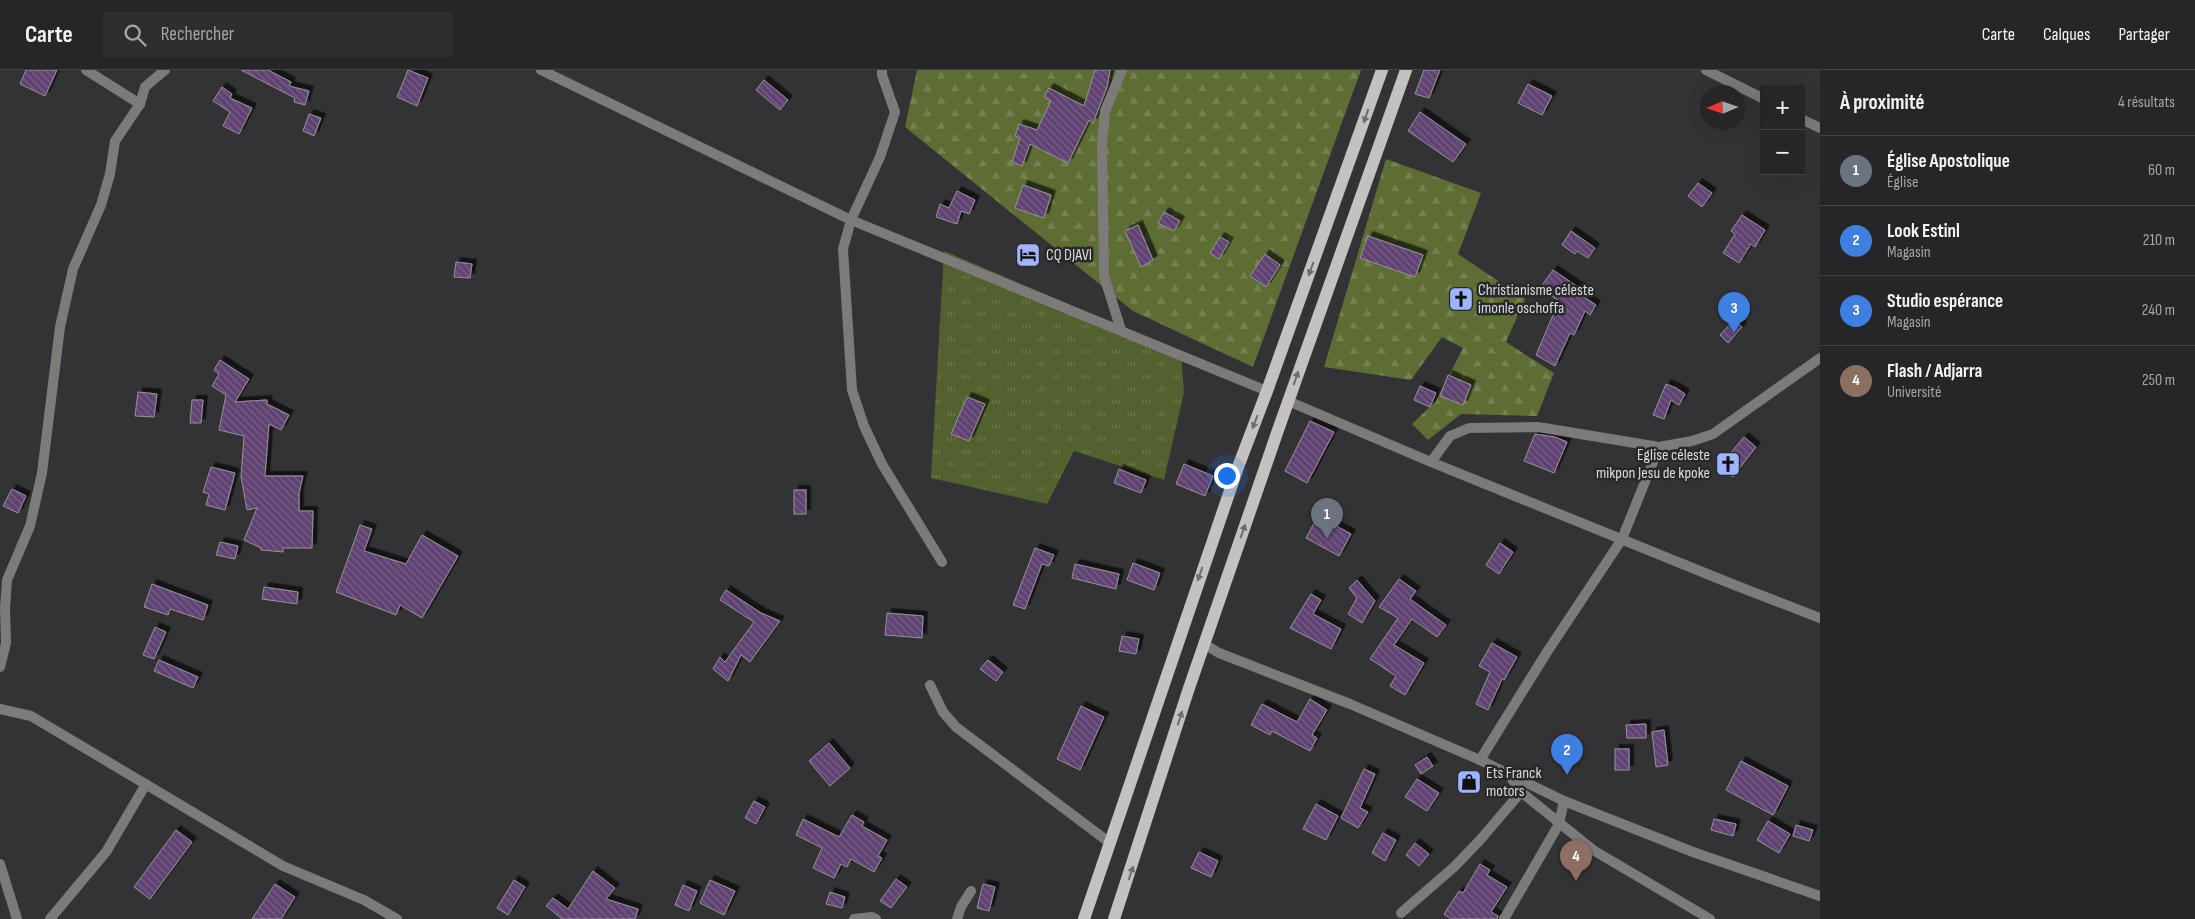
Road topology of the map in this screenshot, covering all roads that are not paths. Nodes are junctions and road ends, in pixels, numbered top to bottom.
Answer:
1 (86, 70) edge
2 (165, 70) edge
3 (541, 70) edge
4 (882, 70) edge
5 (1122, 70) edge
6 (1382, 70) edge
7 (1406, 70) edge
8 (1706, 70) edge
9 (1760, 97) edge
10 (140, 104) junction
11 (1805, 120) edge
12 (1820, 128) edge
13 (851, 220) junction
14 (1122, 330) junction
15 (1820, 358) edge
16 (1267, 391) junction
17 (1288, 401) junction
18 (1659, 447) junction
19 (1431, 462) junction
20 (1622, 539) junction
21 (942, 562) dead end
22 (1820, 618) edge
23 (1204, 644) junction
24 (0, 667) edge
25 (930, 685) dead end
26 (0, 709) edge
27 (1480, 760) junction
28 (1509, 775) junction
29 (146, 784) junction
30 (1521, 792) junction
31 (1564, 801) junction
32 (1559, 824) junction
33 (1110, 843) junction
34 (0, 864) edge
35 (971, 891) dead end
36 (1820, 896) edge
37 (1401, 913) dead end
38 (17, 919) edge
39 (50, 919) edge
40 (397, 919) edge
41 (854, 919) edge
42 (876, 919) edge
43 (957, 919) edge
44 (1084, 919) edge
45 (1114, 919) edge
46 (1504, 919) edge
47 (1710, 919) edge

1 - 10 street
2 - 10 street
3 - 13 street
4 - 13 street
5 - 14 street
6 -> 16 main road
17 -> 7 main road
8 - 9 street
10 - 24 street
11 - 12 street
13 - 14 street
13 - 21 street
14 - 16 street
15 - 18 street
16 -> 33 main road
17 - 19 street
23 -> 17 main road
18 - 19 street
18 - 20 street
19 - 20 street
20 - 22 street
20 - 27 street
23 - 27 street
45 -> 23 main road
25 - 33 street
26 - 29 street
27 - 28 street
28 - 30 street
28 - 31 street
29 - 39 street
29 - 40 street
30 - 32 street
30 - 37 street
31 - 32 street
31 - 36 street
32 - 46 street
32 - 47 street
33 - 44 main road
34 - 38 street
35 - 43 street
41 - 42 street

